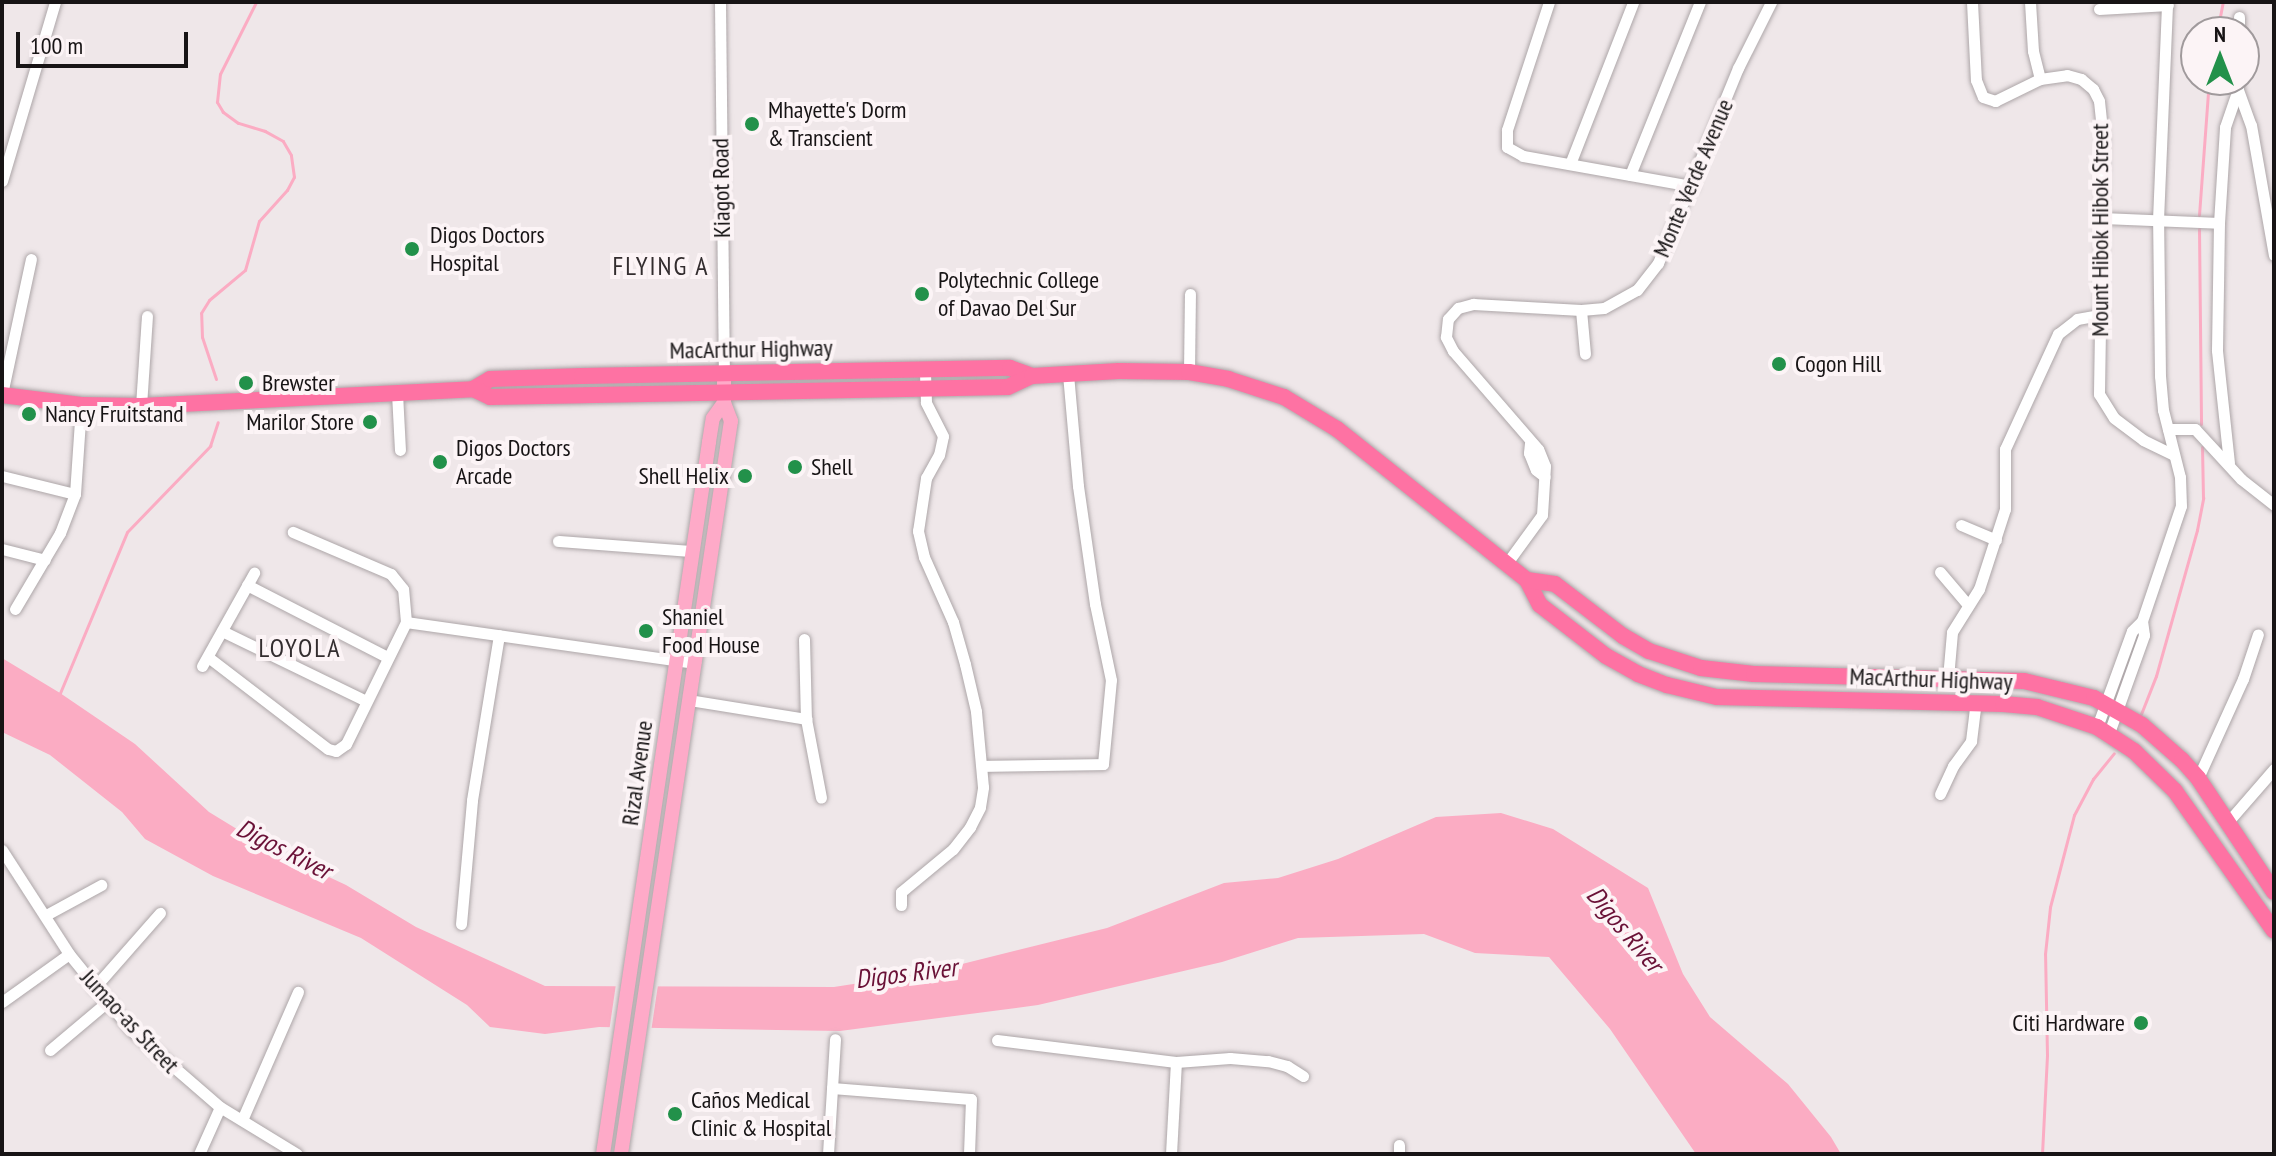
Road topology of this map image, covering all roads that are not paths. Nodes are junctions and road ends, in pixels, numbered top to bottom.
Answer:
1 (55, 2) edge
2 (720, 2) edge
3 (1549, 2) edge
4 (1633, 2) edge
5 (1700, 2) edge
6 (1771, 2) edge
7 (1972, 2) edge
8 (2030, 2) edge
9 (2168, 4) edge
10 (2099, 9) dead end
11 (2040, 79) junction
12 (2235, 96) edge
13 (2242, 96) edge
14 (1570, 164) junction
15 (1630, 175) junction
16 (2, 181) edge
17 (1692, 186) junction
18 (2102, 218) junction
19 (2158, 220) junction
20 (2219, 223) junction
21 (2274, 255) edge
22 (31, 259) dead end
23 (1190, 294) dead end
24 (1581, 310) junction
25 (2100, 315) junction
26 (147, 316) dead end
27 (1585, 354) dead end
28 (925, 371) junction
29 (1189, 372) junction
30 (724, 373) junction
31 (1068, 373) junction
32 (1032, 376) junction
33 (473, 389) junction
34 (925, 390) junction
35 (397, 393) junction
36 (2, 394) edge
37 (724, 397) junction
38 (81, 405) junction
39 (141, 406) junction
40 (2168, 429) junction
41 (400, 450) dead end
42 (2174, 455) junction
43 (2229, 463) junction
44 (2, 476) edge
45 (75, 494) junction
46 (2274, 505) edge
47 (1961, 525) dead end
48 (293, 532) dead end
49 (1996, 540) junction
50 (558, 541) dead end
51 (2, 549) edge
52 (692, 551) junction
53 (45, 560) junction
54 (1507, 563) junction
55 (1940, 572) dead end
56 (254, 573) dead end
57 (1527, 580) junction
58 (247, 585) junction
59 (1968, 605) junction
60 (15, 609) dead end
61 (406, 622) junction
62 (222, 631) junction
63 (2258, 634) dead end
64 (499, 635) junction
65 (804, 639) dead end
66 (387, 657) junction
67 (676, 659) junction
68 (695, 663) junction
69 (1948, 678) junction
70 (689, 700) junction
71 (366, 701) junction
72 (1976, 703) junction
73 (2111, 706) junction
74 (806, 719) junction
75 (2103, 730) junction
76 (982, 766) junction
77 (2274, 769) edge
78 (2198, 778) junction
79 (1940, 794) dead end
80 (821, 798) dead end
81 (2227, 823) junction
82 (2, 850) edge
83 (101, 885) dead end
84 (2274, 892) edge
85 (901, 905) dead end
86 (160, 913) dead end
87 (46, 915) junction
88 (461, 924) dead end
89 (2274, 931) edge
90 (69, 954) junction
91 (2, 983) edge
92 (94, 988) junction
93 (298, 992) dead end
94 (6, 998) edge
95 (107, 1002) junction
96 (625, 1005) junction
97 (643, 1008) junction
98 (835, 1039) dead end
99 (997, 1040) dead end
100 (50, 1050) dead end
101 (1176, 1062) junction
102 (1303, 1076) dead end
103 (832, 1088) junction
104 (220, 1107) junction
105 (242, 1120) junction
106 (199, 1154) edge
107 (297, 1154) edge
108 (603, 1154) edge
109 (621, 1154) edge
110 (828, 1154) edge
111 (969, 1154) edge
112 (1171, 1154) edge

1 - 16 street
2 - 30 street, Kiagot Road
3 - 14 street
4 - 14 street
5 - 15 street
6 - 17 street, Monte Verde Avenue
7 - 11 street, Mount Hibok Hibok Street
8 - 11 street
9 - 10 street
9 - 19 street
11 - 18 street, Mount Hibok Hibok Street
12 - 20 street
13 - 21 street
14 - 15 street
15 - 17 street
17 - 24 street, Monte Verde Avenue
18 - 19 street
18 - 25 street, Mount Hibok Hibok Street
19 - 20 street
19 - 40 street
20 - 43 street
22 - 36 street
23 - 29 street
24 - 27 street
24 - 54 street, Monte Verde Avenue
25 - 42 street, Mount Hibok Hibok Street
25 - 49 street
26 - 39 street
28 - 30 highway, MacArthur Highway
28 - 32 highway, MacArthur Highway
28 - 34 street
29 - 31 highway, MacArthur Highway
29 - 54 highway, MacArthur Highway
30 - 33 highway, MacArthur Highway
30 - 37 main road, Rizal Avenue
31 - 32 highway, MacArthur Highway
31 - 76 street
32 - 34 highway, MacArthur Highway
33 - 35 highway, MacArthur Highway
33 - 37 highway, MacArthur Highway
34 - 37 highway, MacArthur Highway
34 - 76 street
35 - 39 highway, MacArthur Highway
35 - 41 street
36 - 38 highway, MacArthur Highway
37 - 52 main road, Rizal Avenue
37 - 68 main road, Rizal Avenue
38 - 39 highway, MacArthur Highway
38 - 45 street
40 - 42 street
40 - 43 street
42 - 73 street
43 - 46 street
44 - 45 street
45 - 53 street
47 - 49 street
48 - 61 street
49 - 59 street
50 - 52 street
51 - 53 street
52 - 67 main road, Rizal Avenue
53 - 60 street
54 - 57 highway, MacArthur Highway
55 - 59 street
56 - 58 street
57 - 69 highway, MacArthur Highway
57 - 72 highway, MacArthur Highway
58 - 62 street
58 - 66 street
59 - 69 street
61 - 64 street
61 - 66 street
62 - 71 street
62 - 71 street
63 - 78 street
64 - 67 street
64 - 88 street
65 - 74 street
66 - 71 street
67 - 68 street
67 - 96 main road, Rizal Avenue
68 - 70 main road, Rizal Avenue
69 - 73 highway, MacArthur Highway
70 - 74 street
70 - 97 main road, Rizal Avenue
72 - 75 highway, MacArthur Highway
72 - 79 street
73 - 75 street
73 - 78 highway, MacArthur Highway
74 - 80 street
75 - 89 highway, MacArthur Highway
76 - 85 street
77 - 81 street
78 - 81 highway, MacArthur Highway
81 - 84 highway, MacArthur Highway
82 - 87 street, Jumao-as Street
83 - 87 street
86 - 92 street
87 - 90 street, Jumao-as Street
90 - 92 street, Jumao-as Street
90 - 94 street
91 - 94 street
92 - 95 street, Jumao-as Street
93 - 105 street
95 - 100 street
95 - 104 street, Jumao-as Street
96 - 97 main road
96 - 108 main road, Rizal Avenue
97 - 109 main road, Rizal Avenue
98 - 103 street
99 - 101 street
101 - 102 street
101 - 112 street
103 - 110 street
103 - 111 street
104 - 105 street, Jumao-as Street
104 - 106 street
105 - 107 street, Jumao-as Street

